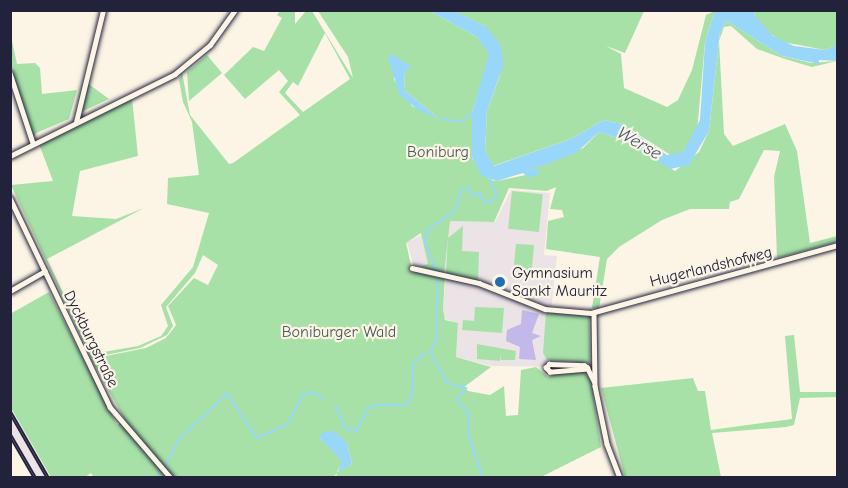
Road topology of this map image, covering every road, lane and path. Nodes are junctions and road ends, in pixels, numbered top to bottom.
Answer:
1 (103, 10) edge
2 (235, 10) edge
3 (10, 73) edge
4 (76, 122) junction
5 (33, 143) junction
6 (10, 147) edge
7 (12, 155) edge
8 (10, 198) edge
9 (837, 245) edge
10 (412, 268) dead end
11 (45, 271) junction
12 (10, 291) edge
13 (593, 313) junction
14 (588, 369) junction
15 (595, 381) junction
16 (171, 477) edge
17 (620, 477) edge

1 - 4 street
2 - 4 street
3 - 5 street
4 - 5 street
5 - 7 street
6 - 7 street
8 - 11 street, Dyckburgstraße
9 - 13 street, Hugerlandshofweg
10 - 13 street
11 - 12 street
11 - 16 street, Dyckburgstraße
13 - 15 street
14 - 14 street
14 - 15 street
15 - 17 street

